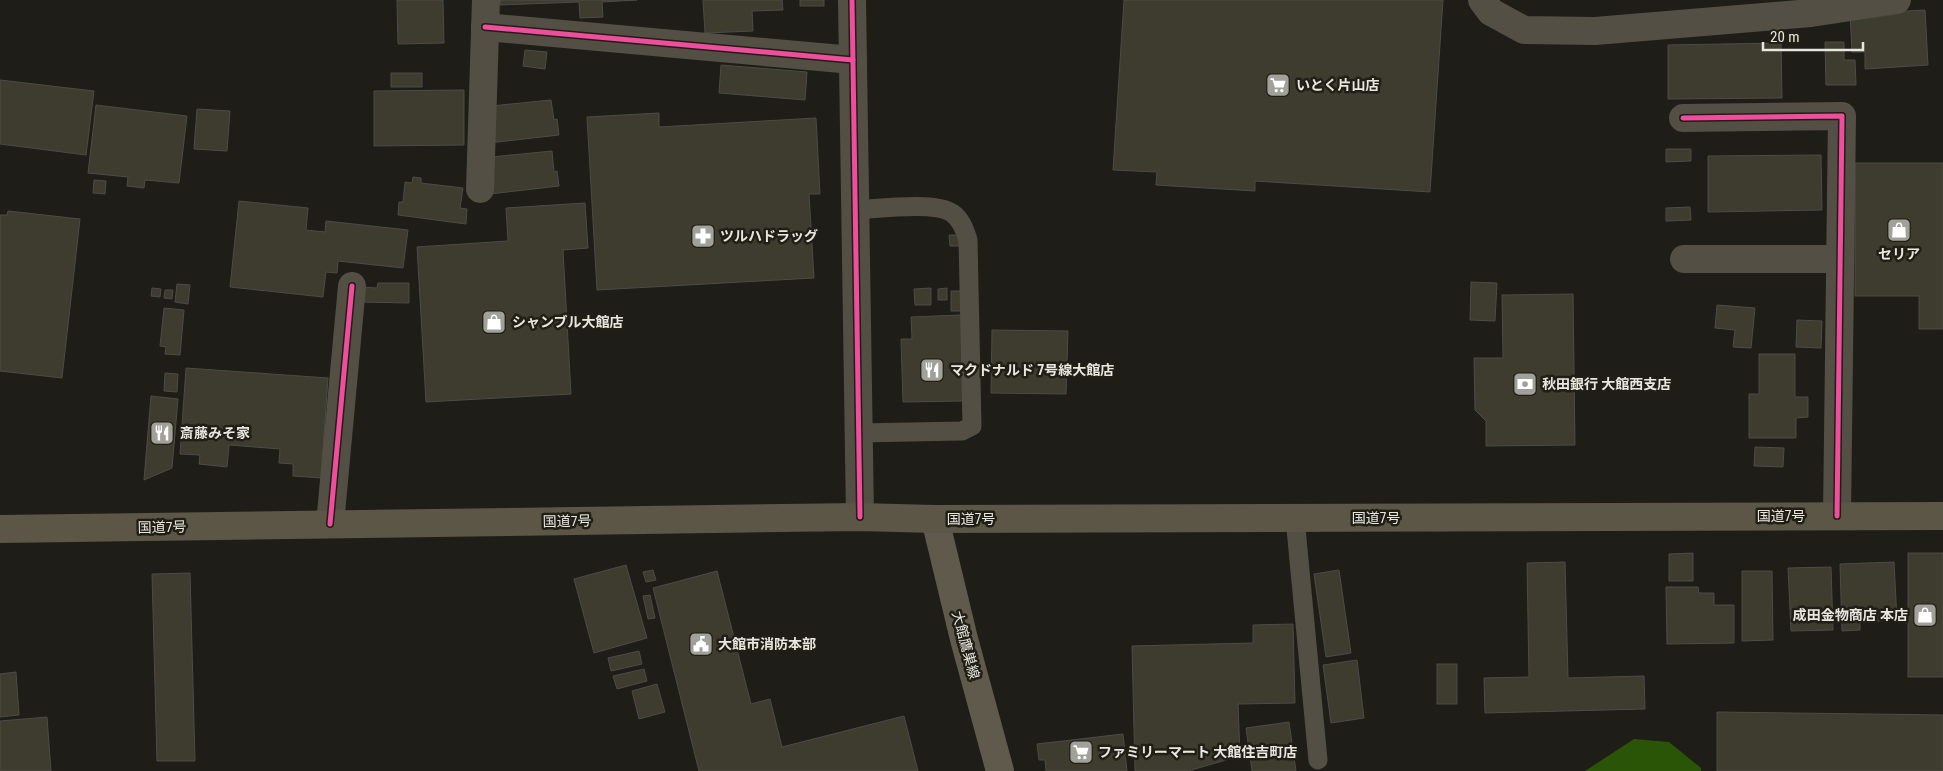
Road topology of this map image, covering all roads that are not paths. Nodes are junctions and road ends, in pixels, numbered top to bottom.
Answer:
1 (486, 0) edge
2 (852, 0) edge
3 (1482, 0) edge
4 (1886, 1) edge
5 (485, 27) junction
6 (853, 60) junction
7 (1683, 118) dead end
8 (480, 189) dead end
9 (855, 210) junction
10 (1684, 259) dead end
11 (1840, 259) junction
12 (352, 286) dead end
13 (859, 433) junction
14 (1837, 516) junction
15 (1943, 516) edge
16 (860, 517) junction
17 (1295, 518) junction
18 (935, 519) junction
19 (330, 524) junction
20 (0, 529) edge
21 (1318, 760) dead end
22 (1000, 771) edge

1 - 5 street
2 - 6 street
3 - 4 street
5 - 6 street
5 - 8 street
6 - 9 street
7 - 11 street
9 - 13 street
9 - 13 lane
10 - 11 street
11 - 14 street
12 - 19 street
13 - 16 street
14 - 15 highway, 国道7号
14 - 17 highway, 国道7号
16 - 18 highway, 国道7号
16 - 19 highway, 国道7号
17 - 18 highway, 国道7号
17 - 21 lane
18 - 22 main road, 大館鷹巣線
19 - 20 highway, 国道7号

